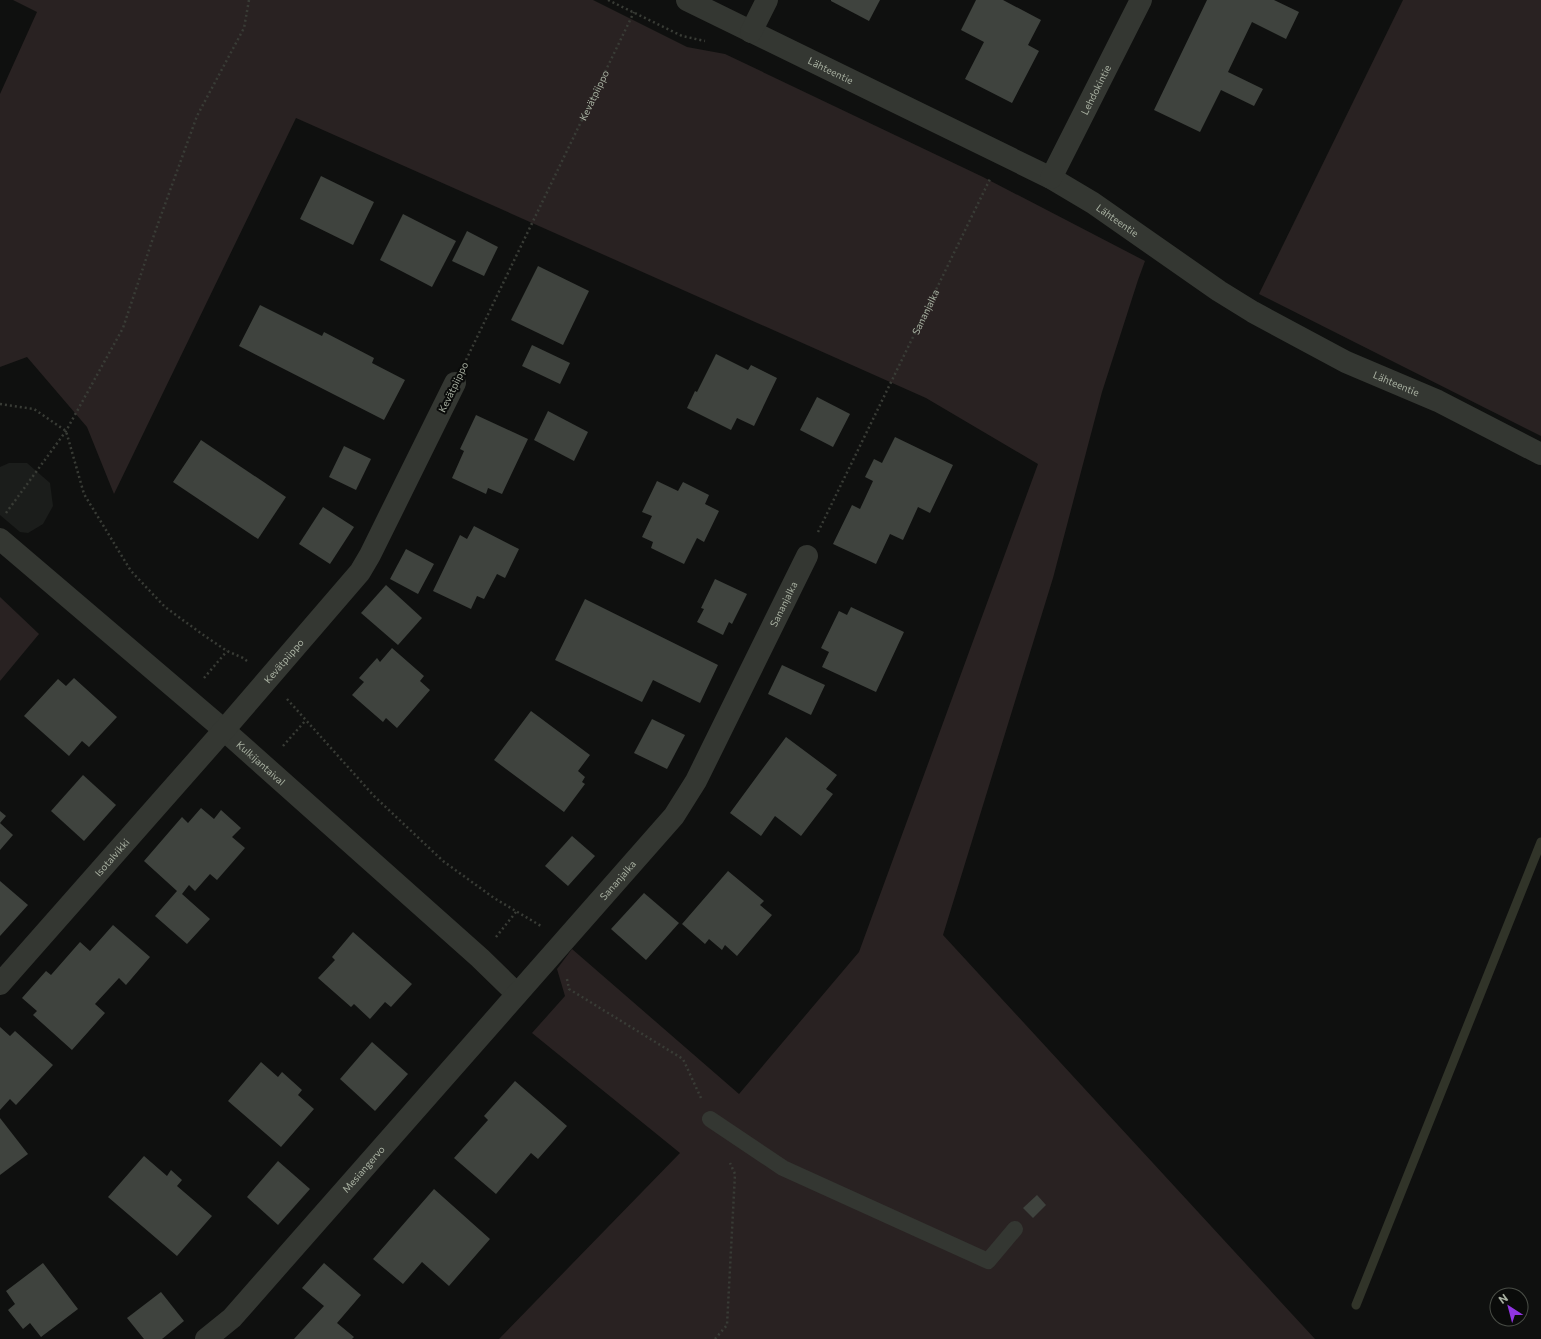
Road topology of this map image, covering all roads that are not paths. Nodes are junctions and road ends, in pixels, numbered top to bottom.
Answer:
1 (687, 0) edge
2 (767, 0) edge
3 (1140, 0) edge
4 (751, 32) junction
5 (1051, 178) junction
6 (455, 384) road end
7 (1541, 454) edge
8 (0, 539) edge
9 (807, 556) road end
10 (224, 730) junction
11 (0, 984) edge
12 (517, 994) junction
13 (710, 1118) road end
14 (1015, 1229) dead end
15 (206, 1339) edge

1 - 4 street, Lähteentie
2 - 4 street
3 - 5 street, Lehdokintie
4 - 5 street, Lähteentie
5 - 7 street, Lähteentie
6 - 10 street, Kevätpiippo
8 - 10 street, Kulkijantaival
9 - 12 street, Sananjalka
10 - 11 street, Isotalvikki
10 - 12 street, Kulkijantaival
12 - 15 street, Mesiangervo
13 - 14 lane

